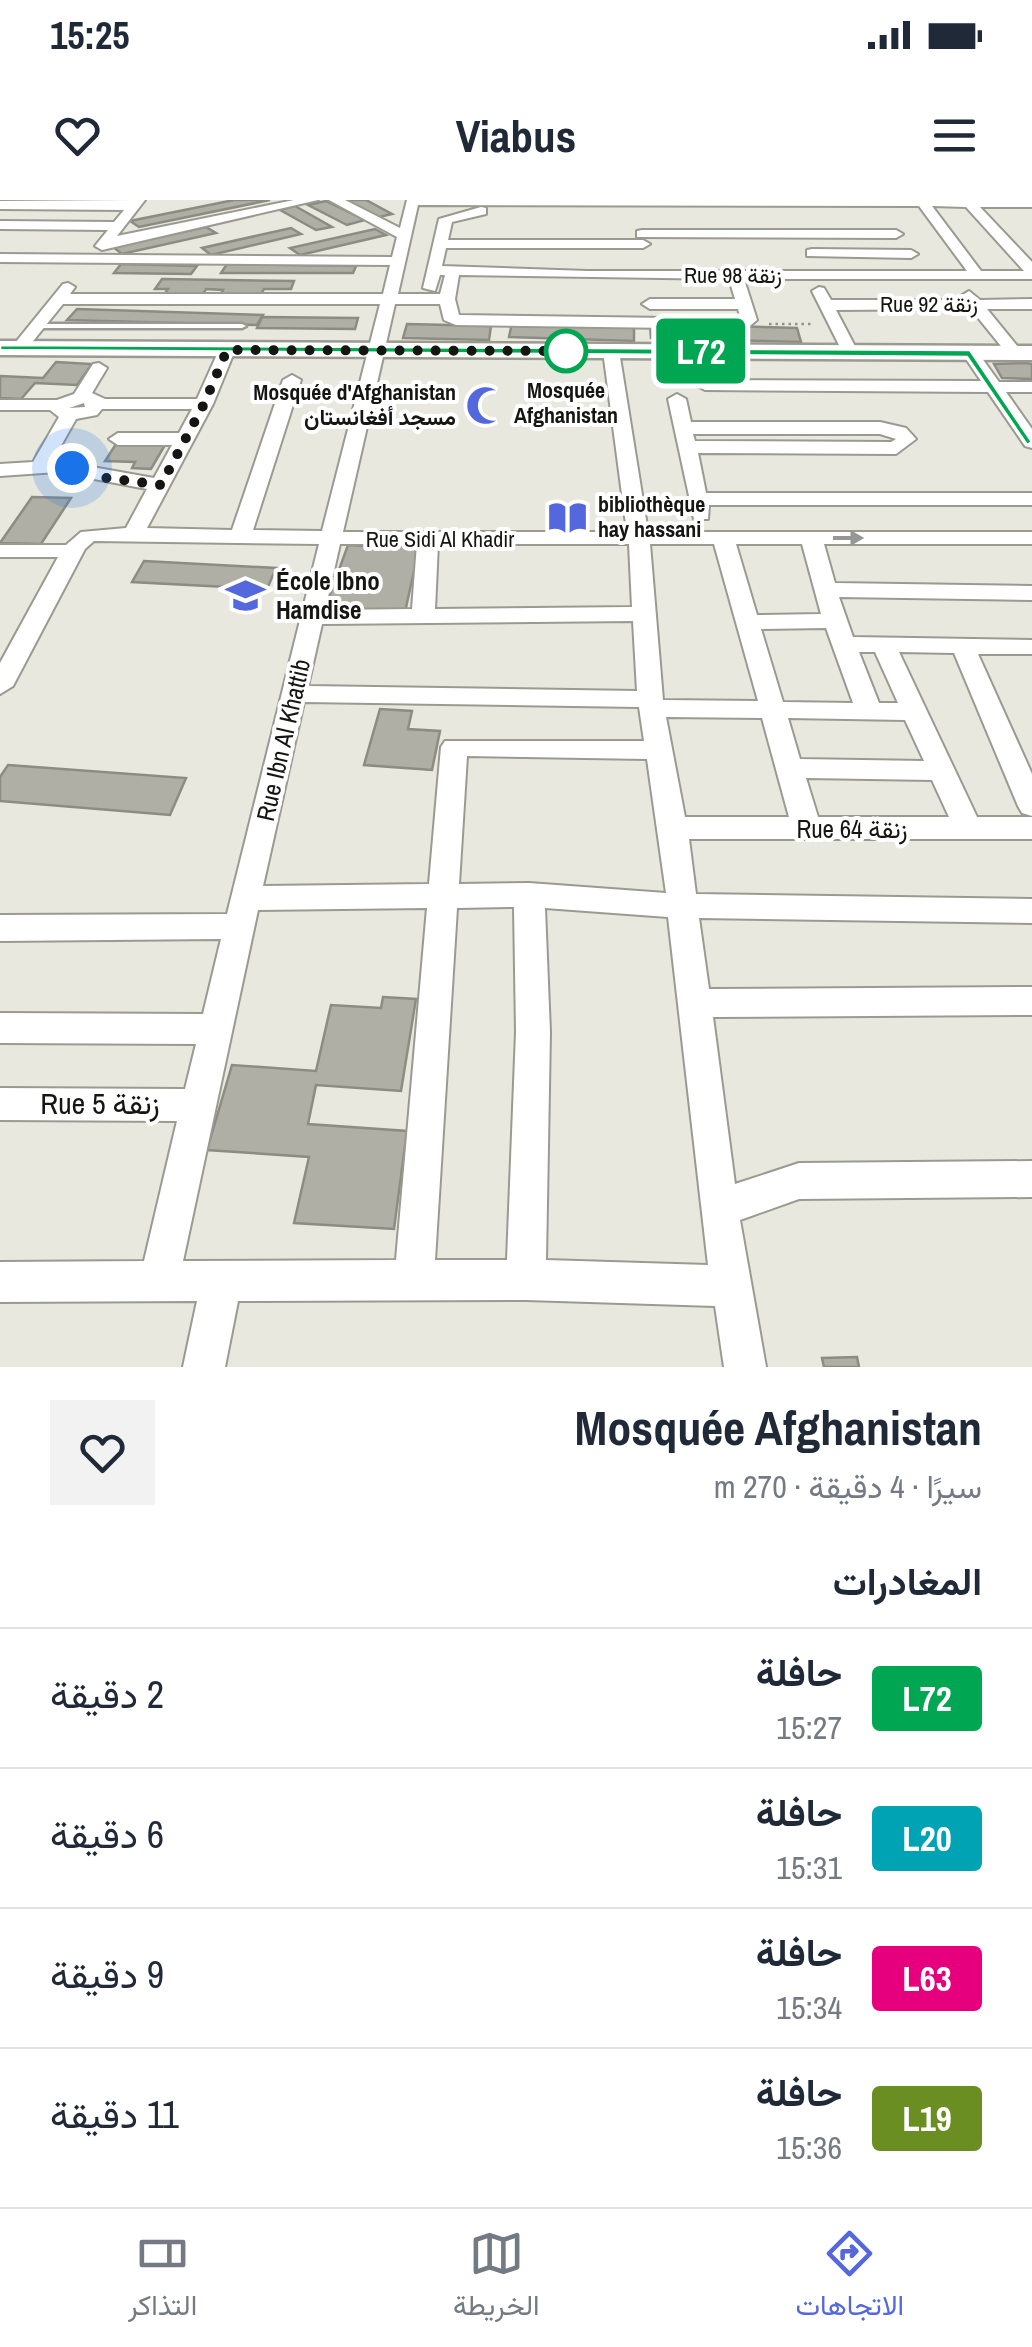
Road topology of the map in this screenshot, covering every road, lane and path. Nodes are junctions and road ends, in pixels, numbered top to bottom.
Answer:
1 (312, 200) edge
2 (335, 200) edge
3 (413, 200) edge
4 (468, 200) edge
5 (516, 200) edge
6 (564, 200) edge
7 (656, 201) edge
8 (700, 201) edge
9 (747, 201) edge
10 (844, 201) edge
11 (1011, 202) edge
12 (137, 203) edge
13 (1032, 204) edge
14 (925, 205) junction
15 (972, 205) junction
16 (0, 206) edge
17 (614, 206) edge
18 (877, 209) junction
19 (672, 218) dead end
20 (704, 218) dead end
21 (790, 218) junction
22 (640, 223) edge
23 (0, 225) edge
24 (118, 226) junction
25 (443, 226) junction
26 (478, 226) dead end
27 (545, 226) dead end
28 (624, 226) dead end
29 (746, 234) junction
30 (799, 234) junction
31 (896, 234) junction
32 (405, 236) junction
33 (104, 243) junction
34 (441, 244) junction
35 (522, 244) junction
36 (546, 244) junction
37 (586, 244) junction
38 (808, 253) junction
39 (910, 254) junction
40 (702, 255) junction
41 (0, 258) edge
42 (91, 260) junction
43 (219, 261) junction
44 (758, 264) junction
45 (434, 270) junction
46 (453, 270) junction
47 (390, 273) junction
48 (1032, 273) edge
49 (523, 274) junction
50 (587, 275) junction
51 (650, 275) junction
52 (734, 275) junction
53 (815, 276) junction
54 (926, 276) junction
55 (978, 276) junction
56 (210, 278) dead end
57 (428, 299) junction
58 (448, 299) junction
59 (973, 300) junction
60 (55, 303) junction
61 (516, 303) dead end
62 (388, 304) junction
63 (635, 304) dead end
64 (744, 304) junction
65 (826, 304) junction
66 (1032, 304) edge
67 (497, 321) junction
68 (940, 322) dead end
69 (852, 323) junction
70 (984, 323) junction
71 (1012, 323) dead end
72 (746, 324) junction
73 (36, 326) junction
74 (242, 326) dead end
75 (616, 326) junction
76 (9, 348) edge
77 (227, 350) junction
78 (379, 350) junction
79 (850, 352) junction
80 (970, 353) junction
81 (1023, 353) edge
82 (99, 368) dead end
83 (292, 380) dead end
84 (705, 385) dead end
85 (994, 387) junction
86 (1032, 387) edge
87 (677, 399) dead end
88 (90, 400) junction
89 (204, 404) junction
90 (0, 406) edge
91 (64, 410) junction
92 (686, 437) junction
93 (118, 438) dead end
94 (186, 439) junction
95 (1032, 442) edge
96 (40, 465) junction
97 (0, 470) edge
98 (161, 485) junction
99 (697, 500) junction
100 (1032, 500) edge
101 (133, 534) junction
102 (241, 536) junction
103 (714, 537) junction
104 (330, 538) junction
105 (428, 538) junction
106 (811, 538) junction
107 (1032, 538) edge
108 (638, 539) junction
109 (80, 544) junction
110 (0, 552) edge
111 (827, 590) junction
112 (1032, 593) edge
113 (642, 614) junction
114 (423, 617) junction
115 (313, 618) junction
116 (746, 622) junction
117 (839, 633) junction
118 (884, 645) junction
119 (963, 646) junction
120 (1032, 647) edge
121 (9, 653) edge
122 (0, 686) edge
123 (294, 694) junction
124 (457, 698) junction
125 (651, 703) junction
126 (769, 710) junction
127 (868, 710) junction
128 (916, 712) junction
129 (454, 747) junction
130 (660, 750) junction
131 (791, 768) junction
132 (944, 771) junction
133 (1032, 806) edge
134 (673, 828) junction
135 (1032, 828) edge
136 (807, 829) junction
137 (968, 829) junction
138 (442, 895) junction
139 (529, 895) junction
140 (683, 906) junction
141 (1032, 911) edge
142 (244, 912) junction
143 (0, 928) edge
144 (1032, 1002) edge
145 (694, 1003) junction
146 (0, 1028) edge
147 (217, 1030) junction
148 (0, 1104) edge
149 (200, 1104) junction
150 (1032, 1179) edge
151 (719, 1208) junction
152 (414, 1280) junction
153 (526, 1280) junction
154 (159, 1281) junction
155 (222, 1281) junction
156 (0, 1282) edge
157 (732, 1286) junction
158 (204, 1367) edge
159 (745, 1367) edge

1 - 33 street
2 - 32 street
3 - 4 street
3 - 32 street, Rue Ibn Al Khattib
4 - 5 street
5 - 6 street
6 - 17 street
7 - 8 street
7 - 22 street
8 - 9 street
9 - 10 street
10 - 18 street
11 - 13 street
11 - 15 street
12 - 16 street
12 - 24 street
14 - 15 street
14 - 18 street
14 - 55 street
15 - 48 street
17 - 22 street
17 - 25 street
18 - 21 street
18 - 31 street
19 - 22 street
20 - 21 street
21 - 30 street
22 - 28 street
22 - 37 street
22 - 40 street
22 - 51 street
23 - 24 street
24 - 33 street
25 - 26 street
25 - 34 street
27 - 36 street
29 - 30 street
29 - 40 street
29 - 44 street
30 - 31 street
30 - 38 street
31 - 39 street
32 - 47 street, Rue Ibn Al Khattib
33 - 42 street
34 - 35 street
34 - 45 street
35 - 36 street
35 - 49 street
36 - 37 street
37 - 50 street
38 - 39 street
38 - 53 street
39 - 54 street
40 - 51 street, Rue 98 زنقة
40 - 52 street, Rue 98 زنقة
41 - 42 street
42 - 43 street
42 - 60 street
43 - 47 street
43 - 56 street
44 - 52 street, Rue 98 زنقة
44 - 53 street, Rue 98 زنقة
45 - 46 street, Rue 98 زنقة
45 - 57 street
46 - 49 street, Rue 98 زنقة
46 - 58 street
47 - 62 street, Rue Ibn Al Khattib
48 - 55 street, Rue 98 زنقة
49 - 50 street, Rue 98 زنقة
50 - 51 street, Rue 98 زنقة
52 - 64 street
53 - 54 street, Rue 98 زنقة
53 - 65 street
54 - 55 street, Rue 98 زنقة
57 - 58 street
57 - 62 street
58 - 67 street
59 - 65 street, Rue 92 زنقة
59 - 66 street, Rue 92 زنقة
59 - 70 street
60 - 62 street
60 - 73 street
61 - 67 street
62 - 78 street, Rue Ibn Al Khattib
63 - 64 street
64 - 72 street
65 - 69 street
67 - 75 street
68 - 69 street
69 - 72 path
69 - 79 street
70 - 71 street
70 - 81 street
72 - 75 street
73 - 74 lane
73 - 76 street
75 - 78 street
75 - 79 street
75 - 108 street
76 - 77 street
77 - 78 street
77 - 89 street
78 - 104 street, Rue Ibn Al Khattib
79 - 80 street
80 - 81 street
80 - 85 street
82 - 88 street
83 - 102 street
84 - 85 street
85 - 86 street
85 - 95 street
87 - 92 street
88 - 89 street
88 - 91 street
89 - 94 street
90 - 91 street
91 - 96 street
92 - 92 street
92 - 99 street
93 - 94 street
94 - 98 street
96 - 97 street
96 - 98 street
98 - 101 street
99 - 100 street
99 - 103 street
101 - 102 street, Rue Sidi Al Khadir
101 - 109 street, Rue Sidi Al Khadir
102 - 104 street, Rue Sidi Al Khadir
103 - 106 street, Rue Sidi Al Khadir
103 - 108 street, Rue Sidi Al Khadir
103 - 116 street
104 - 105 street, Rue Sidi Al Khadir
104 - 115 street, Rue Ibn Al Khattib
105 - 108 street, Rue Sidi Al Khadir
105 - 114 street
106 -> 107 street, Rue Sidi Al Khadir
106 - 111 street
108 - 113 street
109 - 110 street, Rue Sidi Al Khadir
109 - 121 street
111 - 112 street
111 - 117 street
113 - 114 street
113 - 125 street
114 - 115 street
115 - 123 street, Rue Ibn Al Khattib
116 - 117 street
116 - 126 street
117 - 118 street
117 - 127 street
118 - 119 street
118 - 128 street
119 - 120 street
119 - 133 street
121 - 122 street
123 - 124 street
123 - 142 street, Rue Ibn Al Khattib
124 - 125 street
124 - 129 street
125 - 126 street
125 - 130 street
126 - 127 street
126 - 131 street
127 - 128 street
128 - 132 street
129 - 130 street
129 - 138 street
130 - 134 street
131 - 132 street
131 - 136 street
132 - 137 street
134 - 136 street, Rue 64 زنقة
134 - 140 street
135 - 137 street, Rue 64 زنقة
136 - 137 street, Rue 64 زنقة
138 - 139 street
138 - 142 street
138 - 152 street
139 - 140 street
139 - 153 street
140 - 141 street
140 - 145 street
142 - 143 street
142 - 147 street, Rue Ibn Al Khattib
144 - 145 street
145 - 151 street
146 - 147 street
147 - 149 street, Rue Ibn Al Khattib
148 - 149 street, Rue 5 زنقة
149 - 154 street, Rue Ibn Al Khattib
150 - 151 street
151 - 157 street
152 - 153 street
152 - 155 street
153 - 157 street
154 - 155 street
154 - 156 street
155 - 158 street
157 - 159 street

